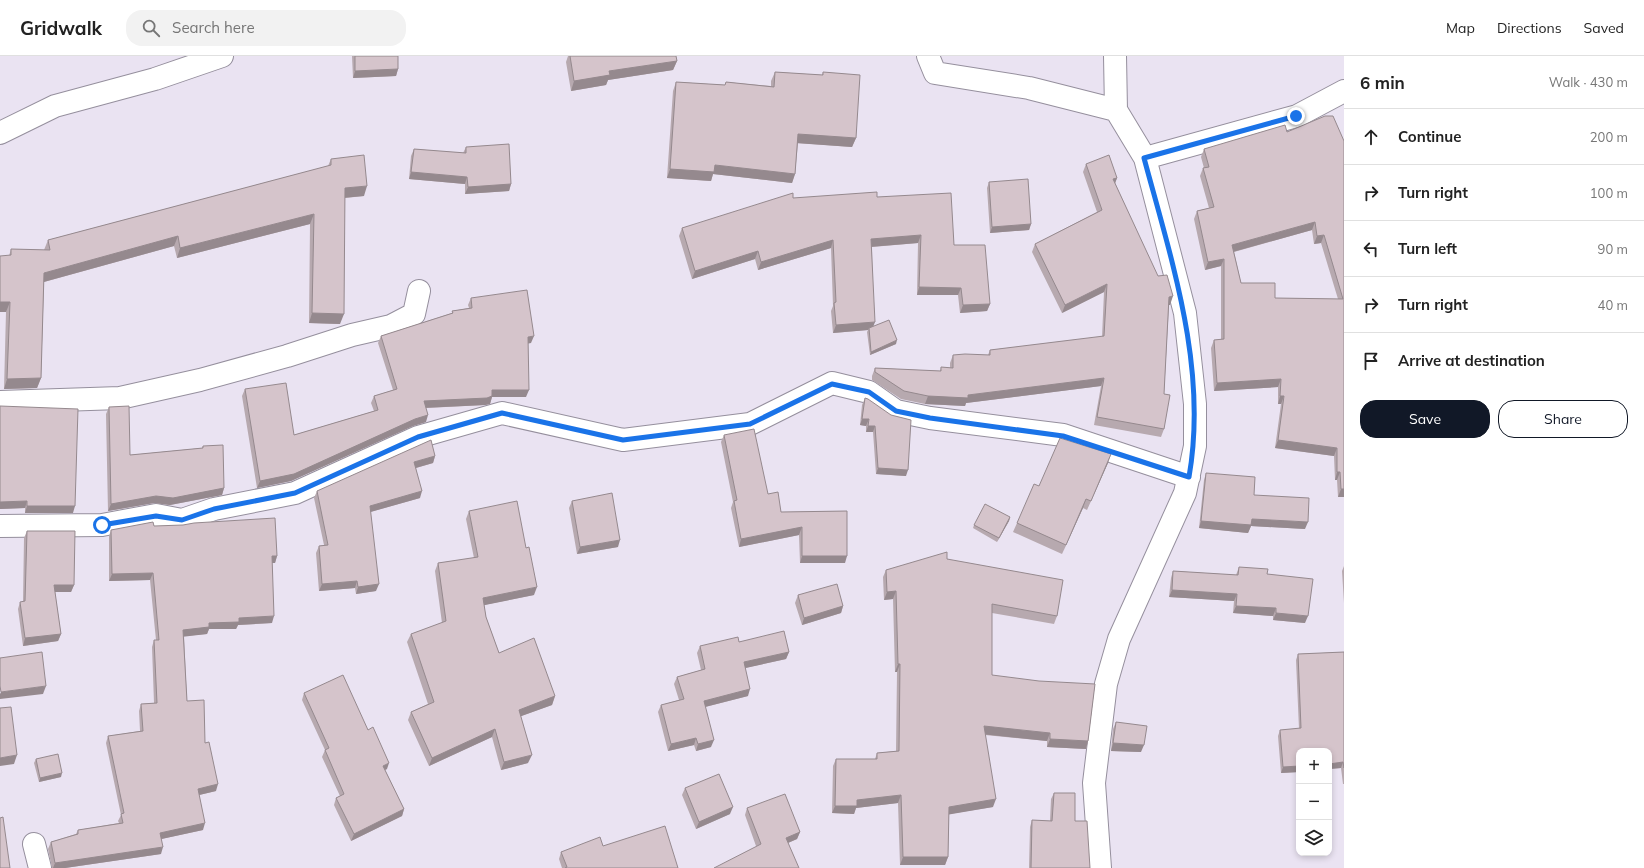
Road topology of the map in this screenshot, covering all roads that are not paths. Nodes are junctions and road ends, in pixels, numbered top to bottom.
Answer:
1 (222, 56) edge
2 (928, 56) edge
3 (1115, 56) edge
4 (1344, 91) edge
5 (1116, 110) junction
6 (0, 133) edge
7 (1144, 158) junction
8 (419, 291) dead end
9 (0, 402) edge
10 (1189, 477) junction
11 (0, 526) edge
12 (34, 844) dead end
13 (40, 868) edge
14 (1100, 868) edge

1 - 6 street
2 - 5 street
3 - 5 street
4 - 7 street
5 - 7 street
7 - 10 street
8 - 9 street
10 - 11 street
10 - 14 street
12 - 13 street

